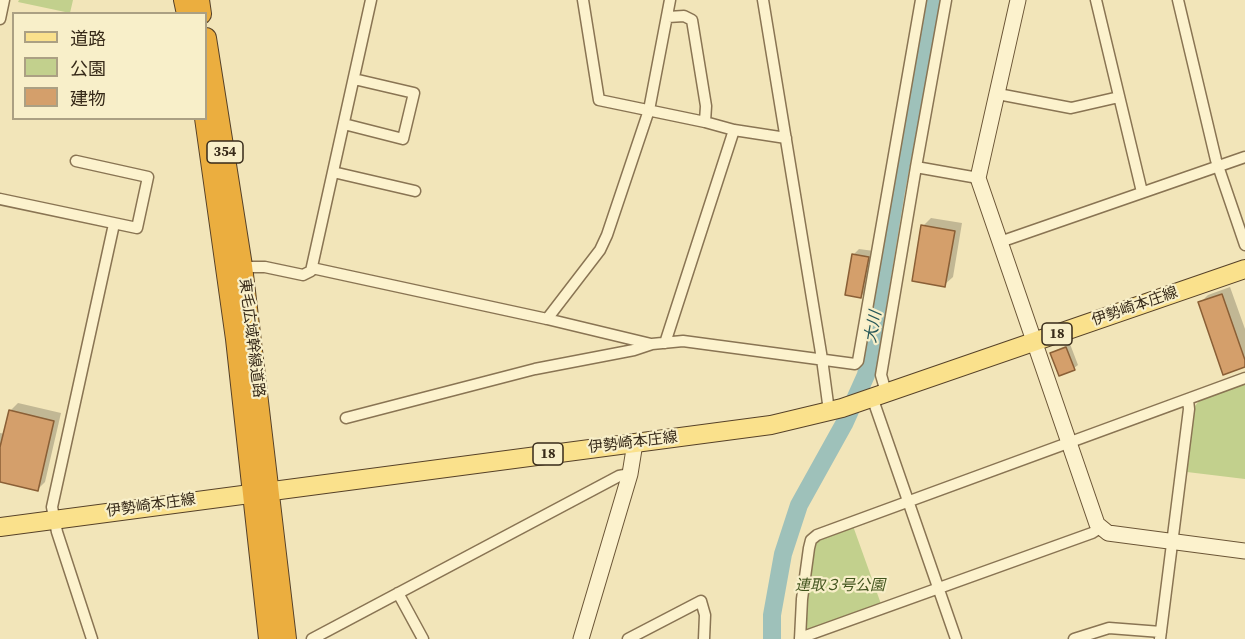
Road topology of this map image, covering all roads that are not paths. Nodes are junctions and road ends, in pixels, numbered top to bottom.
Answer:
1 (4, 0) edge
2 (371, 0) edge
3 (583, 0) edge
4 (670, 0) edge
5 (762, 0) edge
6 (921, 0) edge
7 (946, 0) edge
8 (1018, 0) edge
9 (1096, 0) edge
10 (1178, 0) edge
11 (668, 17) junction
12 (0, 19) edge
13 (207, 46) edge
14 (354, 79) junction
15 (998, 94) junction
16 (1119, 96) junction
17 (649, 110) junction
18 (205, 120) edge
19 (705, 122) junction
20 (344, 124) junction
21 (735, 130) junction
22 (786, 138) junction
23 (1245, 157) edge
24 (76, 161) dead end
25 (1218, 166) junction
26 (916, 167) junction
27 (333, 172) junction
28 (978, 178) junction
29 (415, 190) dead end
30 (1142, 192) junction
31 (0, 199) edge
32 (114, 224) junction
33 (1000, 242) junction
34 (1245, 245) edge
35 (234, 267) junction
36 (312, 267) junction
37 (1245, 269) edge
38 (547, 319) junction
39 (1035, 342) junction
40 (665, 343) junction
41 (652, 344) junction
42 (822, 359) junction
43 (1245, 378) edge
44 (876, 396) junction
45 (1188, 400) junction
46 (835, 409) junction
47 (346, 418) dead end
48 (635, 443) junction
49 (1070, 443) junction
50 (630, 474) junction
51 (261, 491) junction
52 (909, 502) junction
53 (54, 520) junction
54 (0, 527) edge
55 (1100, 528) junction
56 (1173, 542) junction
57 (1245, 550) edge
58 (939, 589) junction
59 (398, 593) junction
60 (1161, 635) edge
61 (92, 639) edge
62 (269, 639) edge
63 (286, 639) edge
64 (312, 639) edge
65 (423, 639) edge
66 (581, 639) edge
67 (628, 639) edge
68 (704, 639) edge
69 (800, 639) edge
70 (956, 639) edge
71 (1074, 639) edge

1 - 12 street
2 - 14 street
3 - 17 street
4 - 11 street
5 - 22 street
6 - 42 street
7 - 26 street
8 - 15 street
9 - 16 street
10 - 25 street
11 - 17 street
11 - 19 street
13 - 35 highway, 東毛広域幹線道路 / 354
14 - 20 street
14 - 20 street
15 - 16 street
15 - 28 street
16 - 30 street
17 - 19 street
17 - 38 street
18 - 35 highway, 東毛広域幹線道路 / 354
19 - 21 street
20 - 27 street
21 - 22 street
21 - 40 street
22 - 42 street
23 - 25 street
24 - 32 street
25 - 30 street
25 - 34 street
26 - 28 street
26 - 44 street
27 - 29 street
27 - 36 street
28 - 33 street
30 - 33 street
31 - 32 street
32 - 53 street
33 - 39 street
35 - 36 street
35 - 51 highway, 東毛広域幹線道路 / 354
36 - 38 street
37 - 39 main road, 伊勢崎本庄線 / 18
38 - 41 street
39 - 44 main road, 伊勢崎本庄線 / 18
39 - 49 street
40 - 41 street
40 - 42 street
41 - 47 street
42 - 46 street
43 - 45 street
44 - 46 main road, 伊勢崎本庄線 / 18
44 - 52 street
45 - 49 street
45 - 56 street
46 - 48 main road, 伊勢崎本庄線 / 18
48 - 50 street
48 - 51 main road, 伊勢崎本庄線 / 18
49 - 52 street
49 - 55 street
50 - 59 street
50 - 66 street
51 - 53 main road, 伊勢崎本庄線 / 18
51 - 62 highway, 東毛広域幹線道路 / 354
51 - 63 highway, 東毛広域幹線道路 / 354
52 - 58 street
52 - 69 street
53 - 54 main road, 伊勢崎本庄線 / 18
53 - 61 street
55 - 56 street
55 - 58 street
56 - 57 street
56 - 60 street
58 - 69 street
58 - 70 street
59 - 64 street
59 - 65 street
60 - 71 street
67 - 68 street

